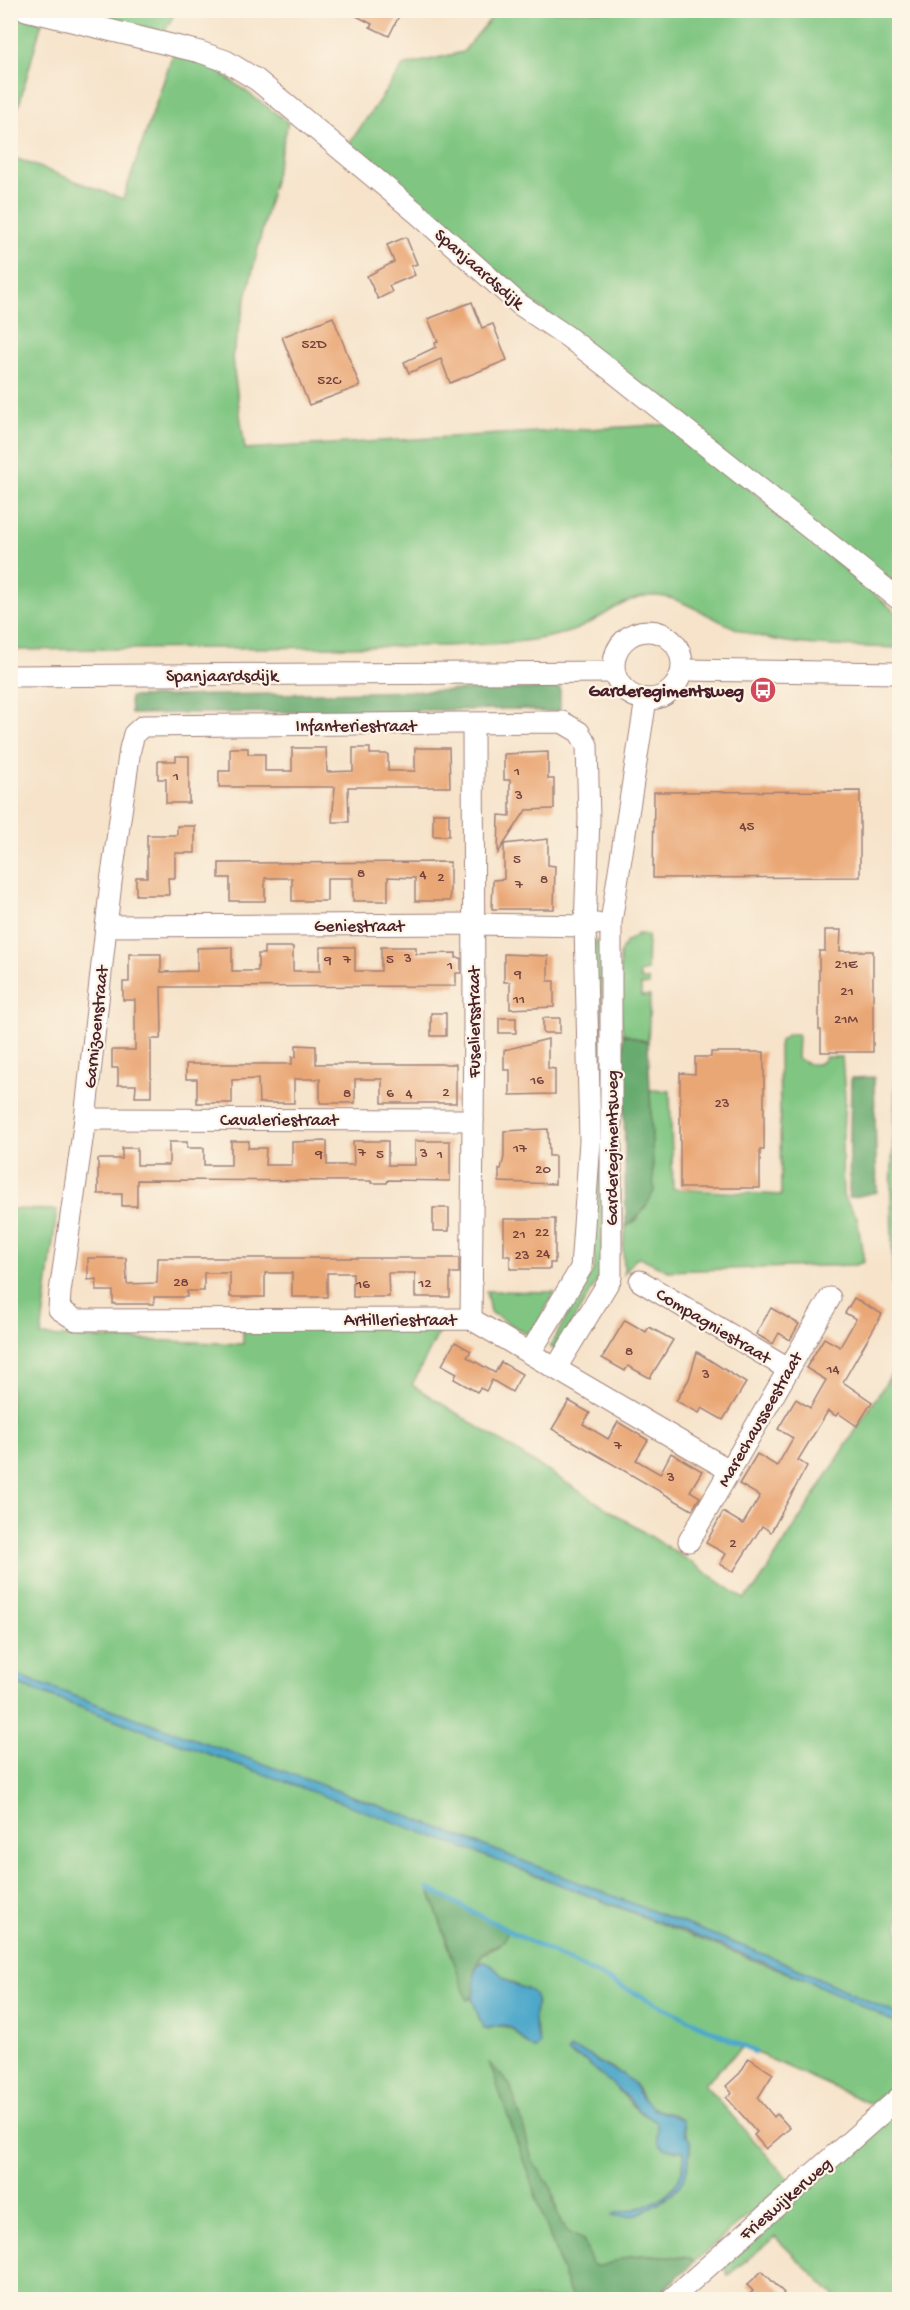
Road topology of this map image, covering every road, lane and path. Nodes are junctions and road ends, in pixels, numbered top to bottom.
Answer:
1 (26, 10) edge
2 (900, 600) edge
3 (683, 670) junction
4 (614, 672) junction
5 (900, 674) edge
6 (10, 676) edge
7 (645, 699) junction
8 (473, 724) junction
9 (579, 732) joint
10 (134, 734) joint
11 (611, 922) junction
12 (472, 924) junction
13 (106, 926) junction
14 (585, 926) junction
15 (84, 1119) junction
16 (473, 1120) junction
17 (640, 1281) dead end
18 (830, 1298) dead end
19 (67, 1316) joint
20 (471, 1319) junction
21 (530, 1353) junction
22 (556, 1368) junction
23 (788, 1369) junction
24 (729, 1470) junction
25 (689, 1541) dead end
26 (900, 2097) edge
27 (670, 2300) edge

1 - 2 street, Spanjaardsdijk
3 - 4 street
3 - 5 street
3 - 7 street
4 - 6 street, Spanjaardsdijk
4 - 7 street
7 - 11 street, Garderegimentsweg
8 - 9 street, Infanteriestraat
8 - 10 street, Infanteriestraat
8 - 12 street, Fuseliersstraat
9 - 14 street, Garderegimentsweg
10 - 13 street, Garnizoenstraat
11 - 14 street, Geniestraat
11 - 22 street, Garderegimentsweg
12 - 13 street, Geniestraat
12 - 14 street, Geniestraat
12 - 16 street, Fuseliersstraat
13 - 15 street, Garnizoenstraat
14 - 21 street, Garderegimentsweg
15 - 16 street, Cavaleriestraat
15 - 19 street, Garnizoenstraat
16 - 20 street, Fuseliersstraat
17 - 23 street, Compagniestraat
18 - 23 street, Marechausseestraat
19 - 20 street, Artilleriestraat
20 - 21 street, Artilleriestraat
21 - 22 street, Artilleriestraat
22 - 24 street, Artilleriestraat
23 - 24 street, Marechausseestraat
24 - 25 street, Marechausseestraat
26 - 27 street, Frieswijkerweg

